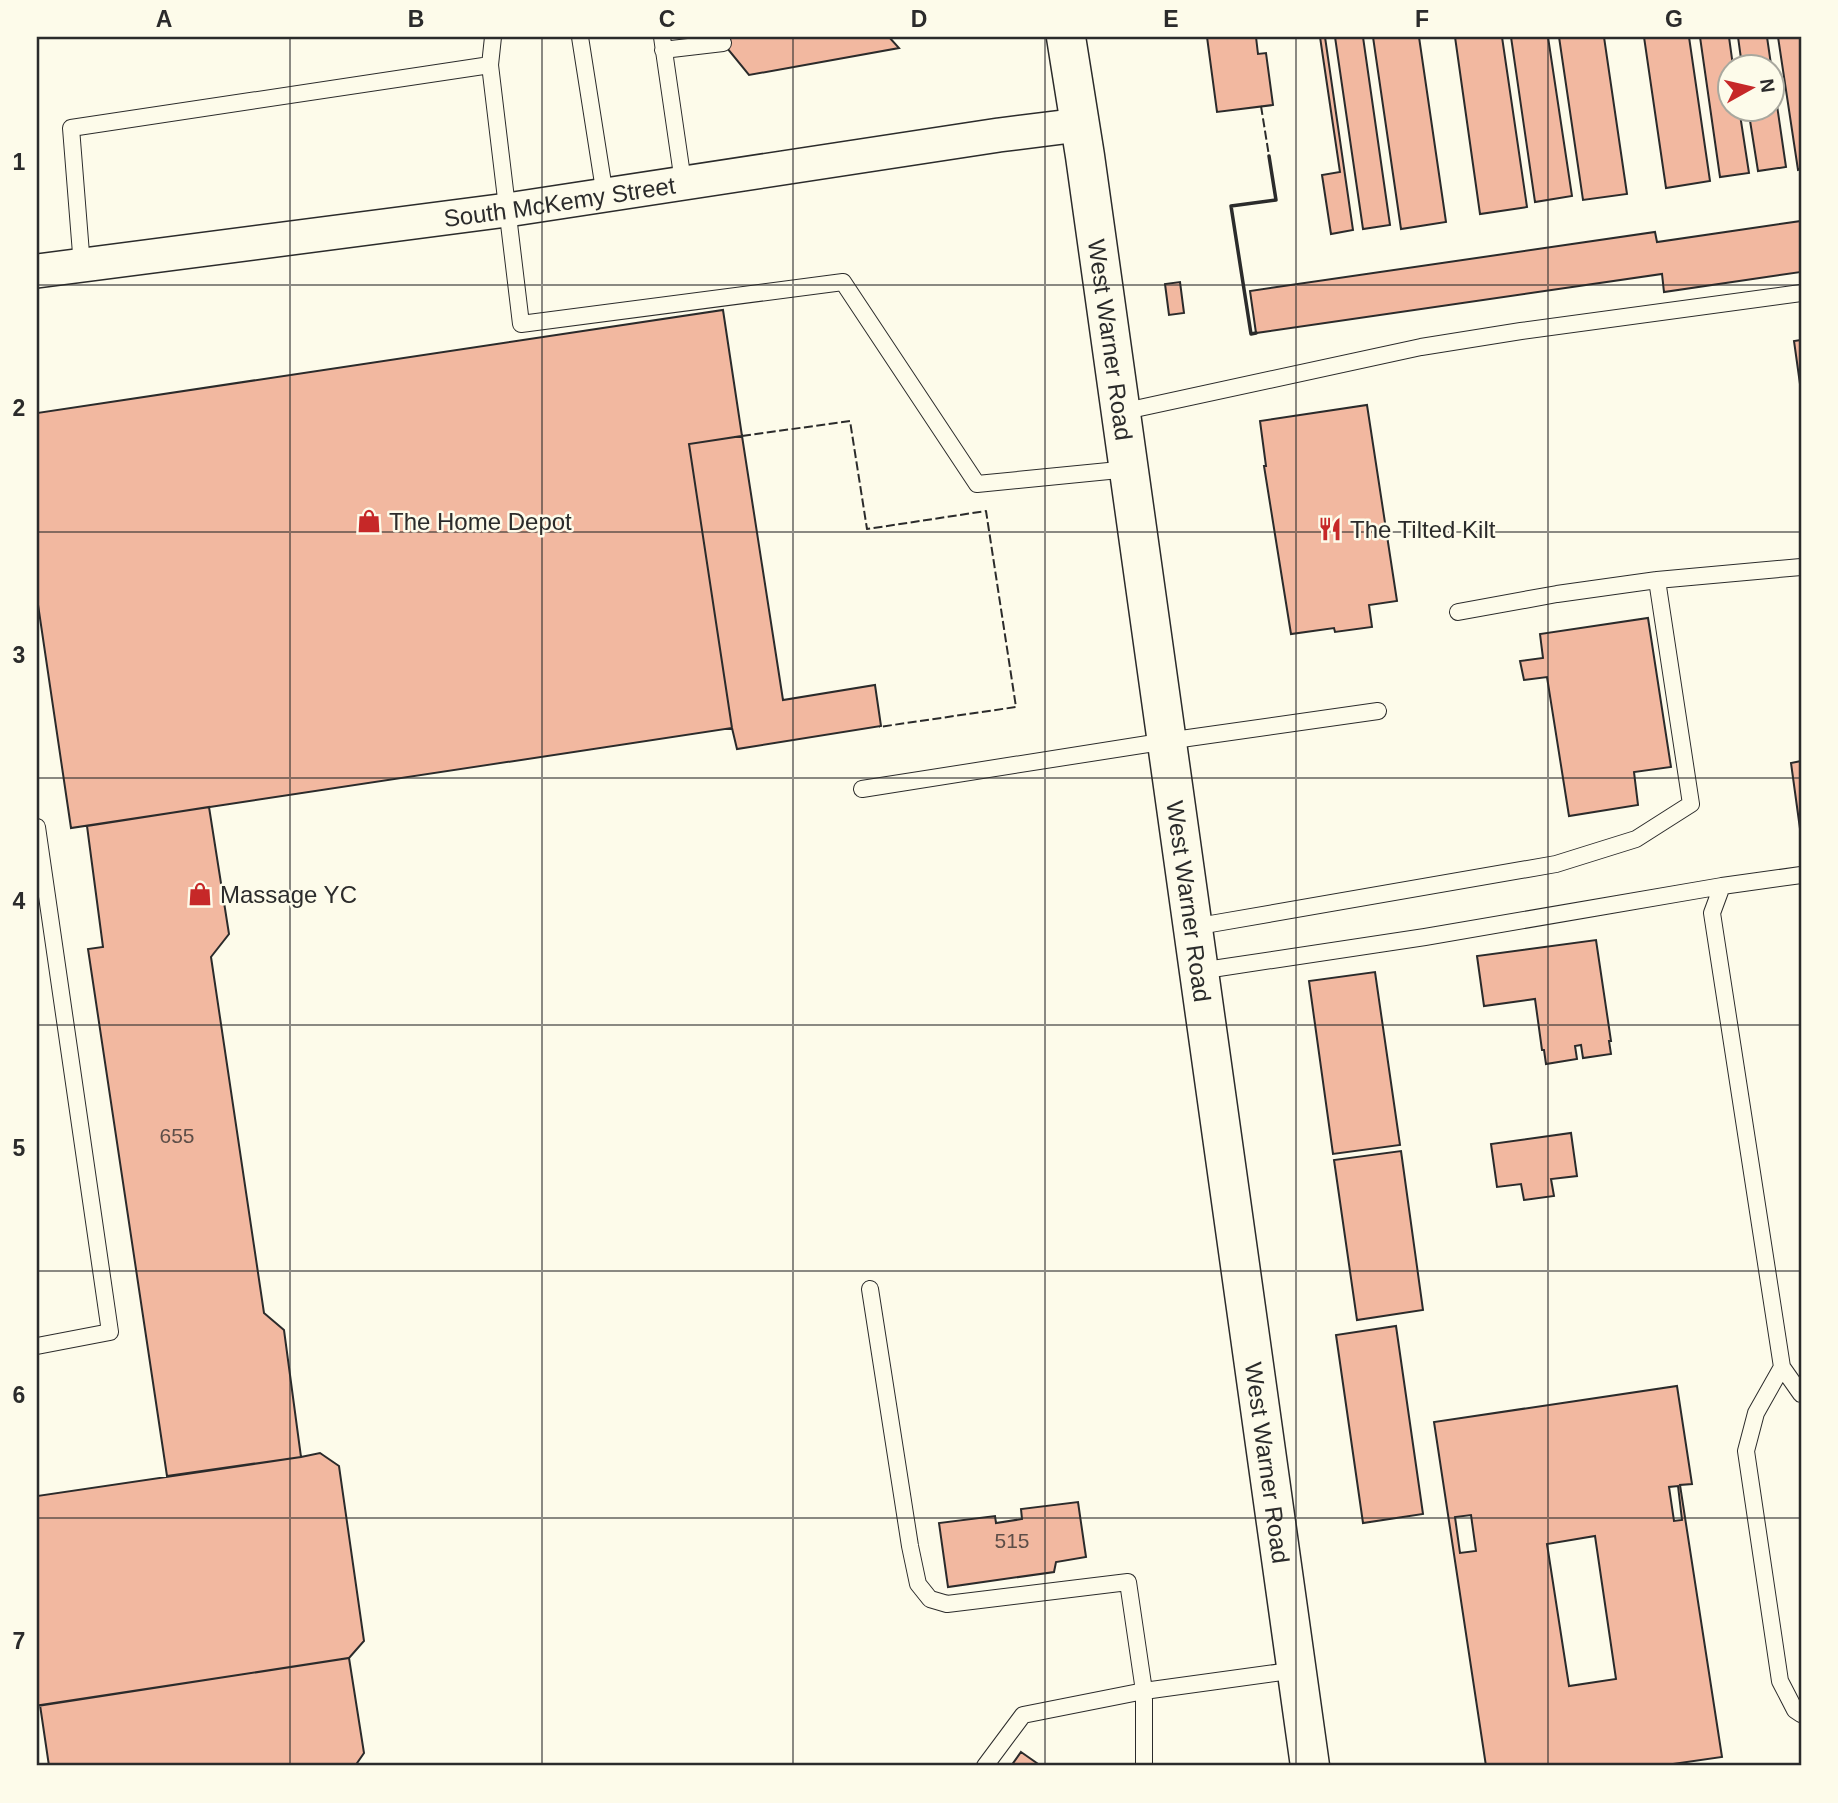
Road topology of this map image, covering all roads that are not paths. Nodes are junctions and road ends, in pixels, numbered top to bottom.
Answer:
1 (493, 37) edge
2 (580, 37) edge
3 (1066, 37) edge
4 (662, 43) edge
5 (723, 43) dead end
6 (491, 65) junction
7 (1079, 125) junction
8 (683, 183) junction
9 (605, 195) junction
10 (506, 210) junction
11 (82, 266) junction
12 (37, 271) edge
13 (1801, 293) edge
14 (1121, 412) junction
15 (1129, 470) junction
16 (1801, 567) edge
17 (1657, 580) junction
18 (1458, 612) dead end
19 (1378, 711) dead end
20 (1167, 741) junction
21 (862, 789) dead end
22 (37, 827) edge
23 (1801, 875) edge
24 (1722, 886) junction
25 (1193, 927) junction
26 (1199, 971) junction
27 (870, 1289) dead end
28 (37, 1346) edge
29 (1782, 1367) junction
30 (1801, 1394) edge
31 (1297, 1670) junction
32 (1144, 1691) junction
33 (1801, 1714) edge
34 (985, 1766) edge
35 (1144, 1766) edge
36 (1310, 1766) edge

1 - 6 lane
2 - 9 lane
3 - 7 main road, West Warner Road
4 - 5 lane
4 - 8 lane
6 - 10 lane
6 - 11 lane
7 - 8 street, South McKemy Street
7 - 14 main road, West Warner Road
8 - 9 street, South McKemy Street
9 - 10 street, South McKemy Street
10 - 11 street, South McKemy Street
10 - 15 lane
11 - 12 street, South McKemy Street
13 - 14 lane
14 - 15 main road, West Warner Road
15 - 20 main road, West Warner Road
16 - 17 lane
17 - 18 lane
17 - 25 lane
19 - 20 lane
20 - 21 lane
20 - 25 main road, West Warner Road
22 - 28 lane
23 - 24 lane
24 - 26 lane
24 - 29 lane
25 - 26 main road, West Warner Road
26 - 31 main road, West Warner Road
27 - 32 lane
29 - 30 lane
29 - 33 lane
31 - 32 lane
31 - 36 main road, West Warner Road
32 - 34 lane
32 - 35 lane

